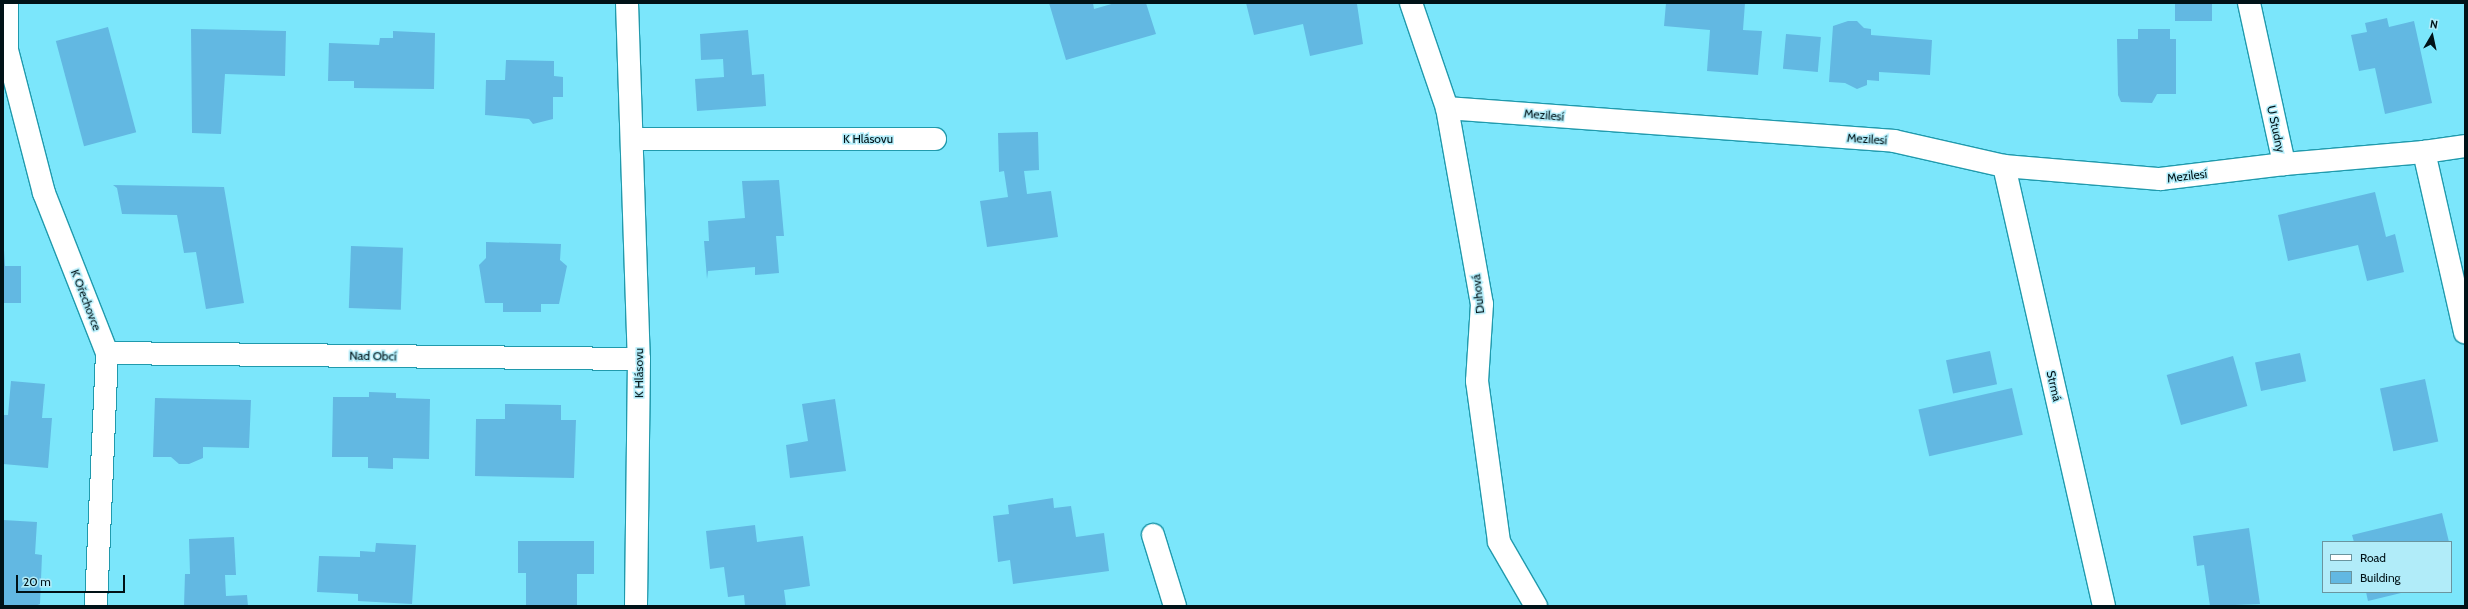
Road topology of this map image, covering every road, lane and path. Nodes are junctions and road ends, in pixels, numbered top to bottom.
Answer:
1 (7, 3) edge
2 (627, 3) edge
3 (1411, 3) edge
4 (2249, 3) edge
5 (1447, 108) junction
6 (632, 139) junction
7 (935, 139) dead end
8 (2465, 146) edge
9 (2424, 152) junction
10 (2284, 164) junction
11 (2004, 166) junction
12 (2465, 332) edge
13 (106, 353) junction
14 (639, 359) junction
15 (1153, 535) dead end
16 (96, 606) edge
17 (636, 606) edge
18 (1175, 606) edge
19 (1536, 606) edge
20 (2104, 606) edge

1 - 13 street, K Ořechovce
2 - 6 street, K Hlásovu
3 - 5 street, Duhová
4 - 10 street, U Studny
5 - 11 street, Mezilesí
5 - 19 street, Duhová
6 - 7 street, K Hlásovu
6 - 14 street, K Hlásovu
8 - 9 street, U Studny
9 - 10 street, U Studny
9 - 12 street
10 - 11 street, Mezilesí
11 - 20 street, Strmá
13 - 14 street, Nad Obcí
13 - 16 street, K Ořechovce
14 - 17 street, K Hlásovu
15 - 18 street

